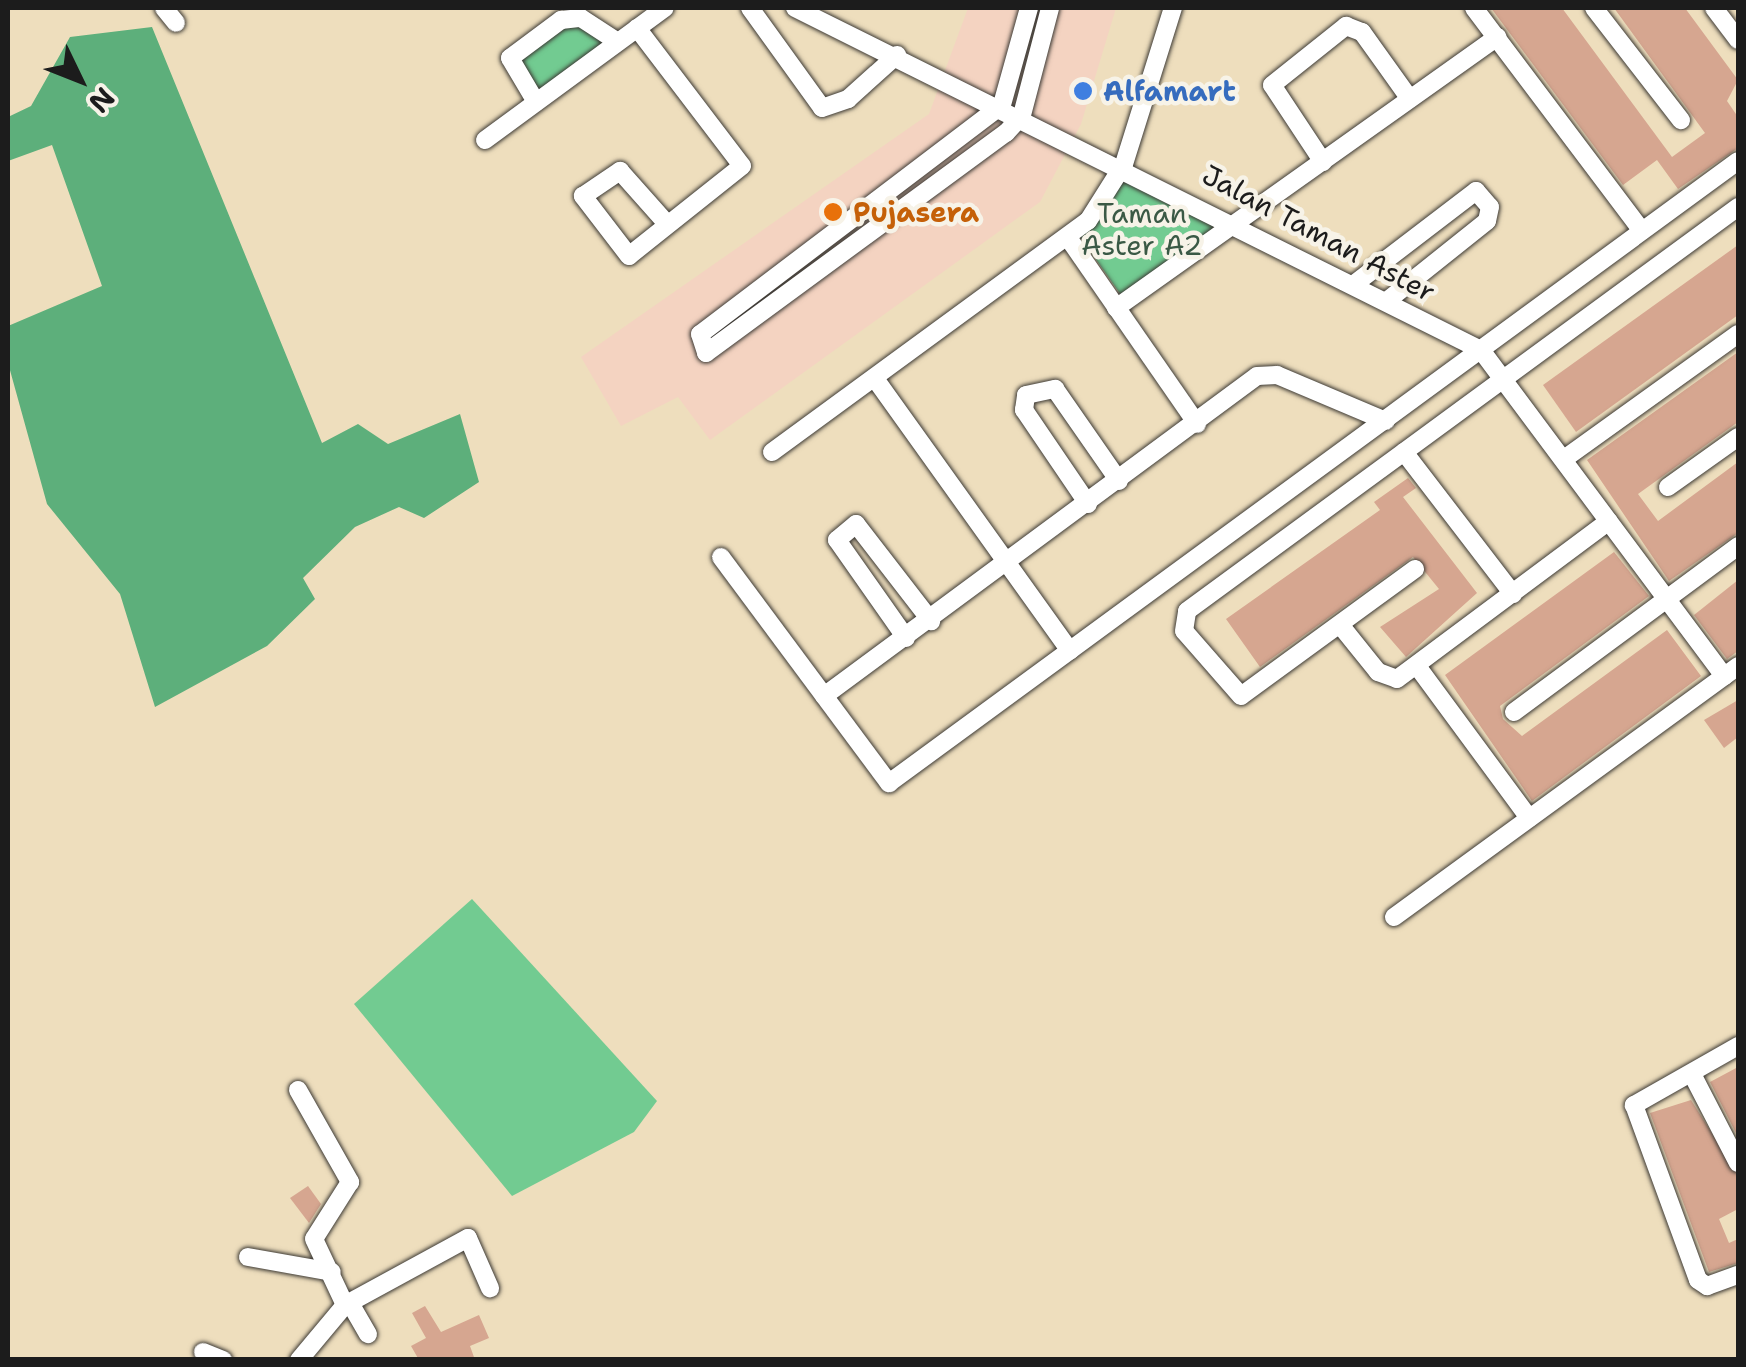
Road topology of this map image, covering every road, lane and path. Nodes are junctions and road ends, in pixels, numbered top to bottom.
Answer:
1 (665, 8) edge
2 (750, 8) edge
3 (795, 8) edge
4 (1029, 8) edge
5 (1050, 8) edge
6 (1189, 8) edge
7 (1474, 8) edge
8 (1594, 8) edge
9 (1714, 8) edge
10 (1172, 14) edge
11 (637, 28) junction
12 (1497, 37) junction
13 (1738, 40) edge
14 (618, 42) junction
15 (898, 54) junction
16 (1410, 99) junction
17 (536, 102) junction
18 (1002, 105) junction
19 (1022, 115) junction
20 (1680, 120) dead end
21 (486, 140) dead end
22 (1738, 161) edge
23 (1323, 162) junction
24 (1124, 164) junction
25 (1738, 206) edge
26 (1240, 222) junction
27 (668, 224) junction
28 (1642, 230) junction
29 (1069, 239) junction
30 (1357, 282) junction
31 (1388, 300) junction
32 (1116, 308) junction
33 (1738, 334) edge
34 (1481, 350) junction
35 (1502, 377) junction
36 (876, 380) junction
37 (1386, 421) junction
38 (1197, 424) junction
39 (1738, 437) edge
40 (772, 452) dead end
41 (1404, 452) junction
42 (1564, 460) junction
43 (1119, 482) junction
44 (1668, 487) dead end
45 (1088, 504) junction
46 (1609, 521) junction
47 (1738, 546) edge
48 (721, 558) dead end
49 (1008, 562) junction
50 (1414, 569) dead end
51 (1513, 594) junction
52 (1666, 598) junction
53 (931, 621) junction
54 (1341, 626) junction
55 (906, 638) junction
56 (1070, 651) junction
57 (1417, 666) junction
58 (1731, 671) edge
59 (824, 696) junction
60 (1514, 712) dead end
61 (1529, 818) junction
62 (1394, 917) dead end
63 (1738, 1046) edge
64 (1692, 1074) junction
65 (298, 1090) dead end
66 (1738, 1163) edge
67 (248, 1257) dead end
68 (332, 1272) junction
69 (1738, 1275) edge
70 (490, 1288) dead end
71 (347, 1304) junction
72 (368, 1334) dead end
73 (202, 1352) dead end
74 (223, 1360) edge
75 (300, 1360) edge

1 - 11 street
2 - 15 street
3 - 15 street, Jalan Taman Aster
4 - 18 street
5 - 19 street
6 - 10 street
7 - 12 street
8 - 20 street
9 - 13 street
10 - 24 street
11 - 14 street
11 - 27 street
12 - 16 street
12 - 28 street
14 - 17 street
14 - 17 street
15 - 18 street, Jalan Taman Aster
16 - 23 street
16 - 23 street
17 - 21 street
18 - 19 street, Jalan Taman Aster
18 - 19 street
19 - 24 street, Jalan Taman Aster
22 - 28 street
23 - 26 street
24 - 26 street, Jalan Taman Aster
24 - 29 street
25 - 35 street
26 - 30 street, Jalan Taman Aster
26 - 32 street
27 - 27 street
28 - 34 street
29 - 32 street
29 - 36 street
30 - 31 street, Jalan Taman Aster
30 - 31 street
31 - 34 street, Jalan Taman Aster
32 - 38 street
33 - 42 street
34 - 35 street
34 - 37 street
35 - 41 street
35 - 42 street
36 - 40 street
36 - 49 street
37 - 38 street
37 - 56 street
38 - 43 street
39 - 44 street
41 - 51 street
41 - 54 street
42 - 46 street
43 - 45 street
43 - 45 street
45 - 49 street
46 - 51 street
46 - 52 street
47 - 52 street
48 - 59 street
49 - 53 street
49 - 56 street
50 - 54 street
51 - 57 street
52 - 58 street
52 - 60 street
53 - 55 street
53 - 55 street
54 - 57 street
55 - 59 street
56 - 59 street
57 - 61 street
58 - 61 street
61 - 62 street
63 - 64 street
64 - 66 street
64 - 69 street
65 - 68 street
67 - 68 street
68 - 71 street
70 - 71 street
71 - 72 street
71 - 75 street
73 - 74 street

